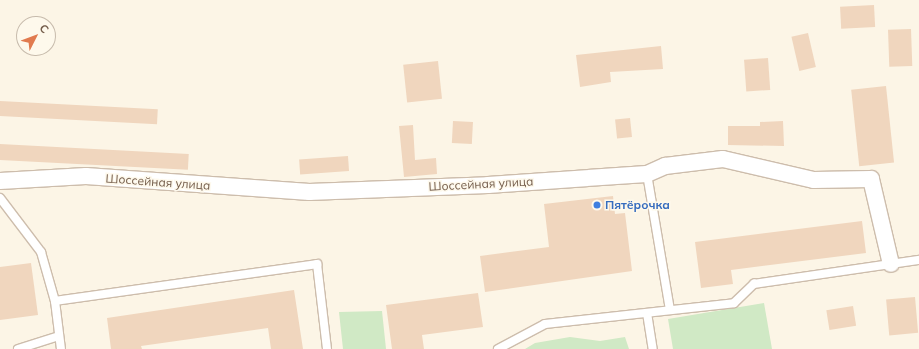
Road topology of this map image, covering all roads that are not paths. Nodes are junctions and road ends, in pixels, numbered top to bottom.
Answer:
1 (647, 174) junction
2 (0, 181) edge
3 (0, 198) edge
4 (919, 260) edge
5 (891, 264) junction
6 (55, 301) junction
7 (670, 310) junction
8 (647, 313) junction
9 (59, 336) junction
10 (18, 349) edge
11 (61, 349) edge
12 (327, 349) edge
13 (498, 349) edge
14 (653, 349) edge

1 - 2 street, Шоссейная улица
1 - 5 street, Шоссейная улица
1 - 7 lane
3 - 6 lane
4 - 5 lane
5 - 7 lane
6 - 9 lane
6 - 12 lane
7 - 8 lane
8 - 13 lane
8 - 14 lane
9 - 10 lane
9 - 11 lane

